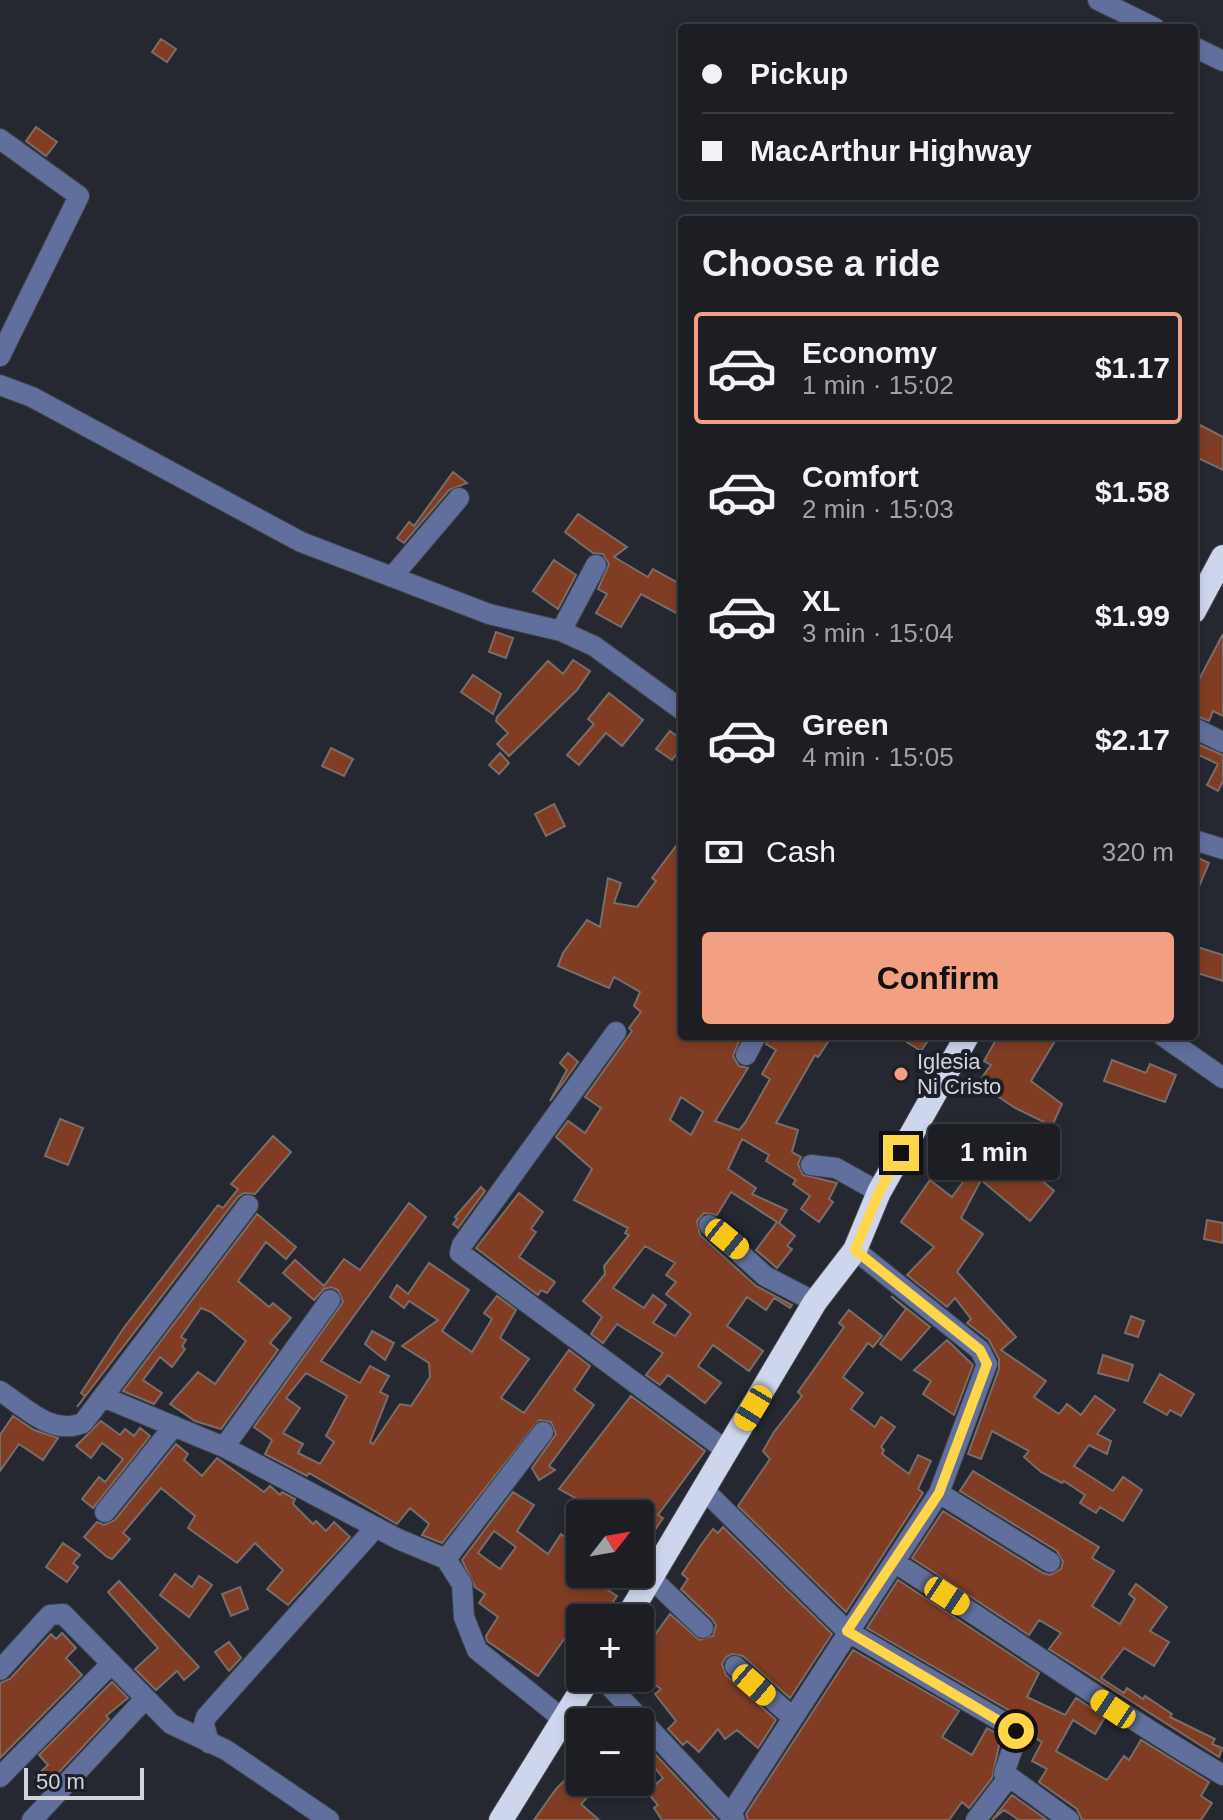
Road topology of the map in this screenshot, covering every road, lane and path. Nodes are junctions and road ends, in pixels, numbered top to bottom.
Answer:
1 (1098, 0) edge
2 (1147, 24) edge
3 (1198, 49) edge
4 (1223, 61) edge
5 (0, 139) edge
6 (0, 356) edge
7 (0, 385) edge
8 (459, 498) dead end
9 (1223, 557) edge
10 (596, 565) dead end
11 (392, 577) junction
12 (1198, 604) edge
13 (561, 631) junction
14 (678, 704) edge
15 (1198, 730) edge
16 (1223, 742) edge
17 (1198, 841) edge
18 (1223, 849) edge
19 (616, 1032) dead end
20 (965, 1040) edge
21 (1169, 1040) edge
22 (1223, 1078) edge
23 (811, 1165) dead end
24 (879, 1192) junction
25 (248, 1205) dead end
26 (709, 1225) dead end
27 (855, 1250) junction
28 (330, 1300) dead end
29 (815, 1302) junction
30 (0, 1391) edge
31 (103, 1397) junction
32 (174, 1426) junction
33 (543, 1432) dead end
34 (224, 1447) junction
35 (727, 1451) junction
36 (703, 1489) junction
37 (939, 1493) junction
38 (105, 1512) dead end
39 (376, 1527) junction
40 (446, 1559) junction
41 (894, 1562) junction
42 (1050, 1562) dead end
43 (654, 1573) edge
44 (654, 1581) edge
45 (703, 1628) dead end
46 (847, 1631) junction
47 (111, 1664) junction
48 (735, 1666) dead end
49 (0, 1670) edge
50 (581, 1692) edge
51 (615, 1692) edge
52 (145, 1699) junction
53 (792, 1717) junction
54 (564, 1720) junction
55 (209, 1743) junction
56 (1223, 1775) edge
57 (0, 1777) edge
58 (1008, 1778) junction
59 (732, 1818) edge
60 (32, 1820) edge
61 (329, 1820) edge
62 (501, 1820) edge
63 (976, 1820) edge
64 (1069, 1820) edge

1 - 2 street
3 - 4 street
5 - 6 street
7 - 11 street
8 - 11 street
9 - 12 highway
10 - 13 street
11 - 13 street
13 - 14 street
15 - 16 street
17 - 18 street
19 - 35 street
20 - 24 highway
21 - 22 street
23 - 24 street
24 - 27 highway
25 - 31 street
26 - 29 street
27 - 29 highway
27 - 37 street
28 - 34 street
29 - 35 highway
30 - 31 street
31 - 32 street
32 - 34 street
32 - 38 street
33 - 40 street
34 - 39 street
35 - 36 highway
36 - 43 highway
36 - 46 street
37 - 41 street
37 - 42 street
39 - 40 street
39 - 55 street
40 - 54 street
41 - 46 street
41 - 56 street
44 - 45 street
46 - 53 street
46 - 58 street
47 - 49 street
47 - 52 street
47 - 57 street
48 - 53 street
50 - 54 highway
51 - 59 street
52 - 55 street
52 - 60 street
53 - 59 street
54 - 62 highway
55 - 61 street
58 - 63 street
58 - 64 street

